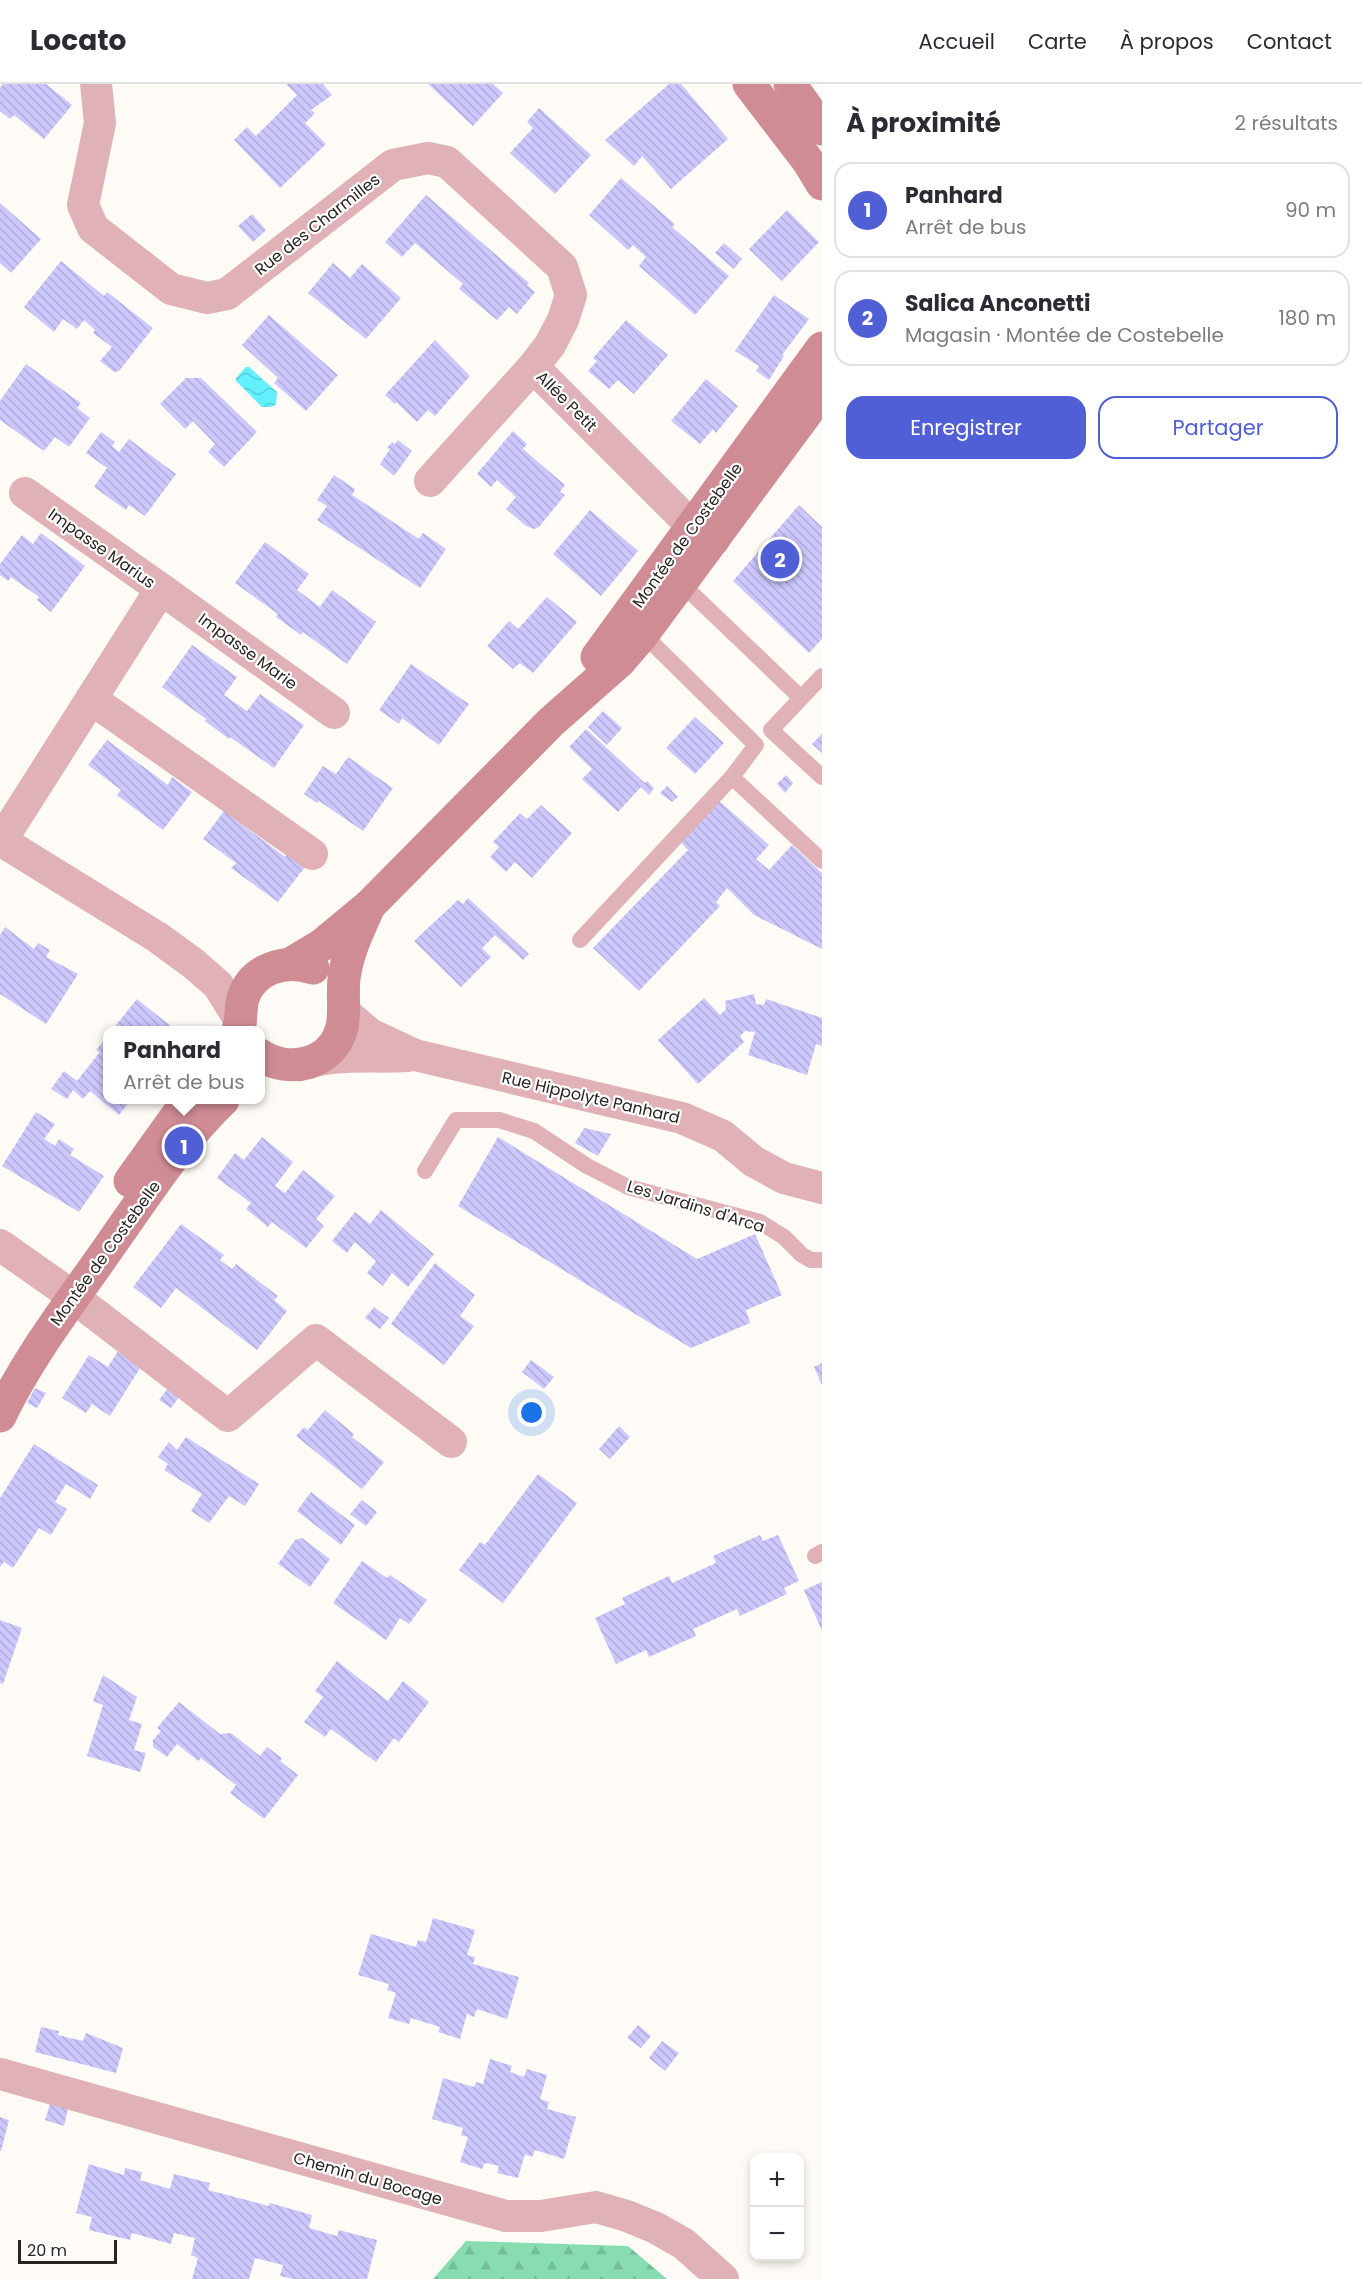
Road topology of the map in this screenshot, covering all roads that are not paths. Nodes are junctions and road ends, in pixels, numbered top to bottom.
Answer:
1 (96, 84) edge
2 (749, 84) edge
3 (790, 84) edge
4 (822, 129) edge
5 (822, 184) edge
6 (822, 348) edge
7 (533, 367) junction
8 (822, 392) edge
9 (430, 481) dead end
10 (25, 493) dead end
11 (704, 532) junction
12 (681, 583) junction
13 (161, 590) junction
14 (634, 627) junction
15 (822, 676) edge
16 (801, 698) junction
17 (91, 699) junction
18 (334, 713) dead end
19 (732, 777) junction
20 (822, 777) edge
21 (1, 841) edge
22 (312, 855) dead end
23 (822, 861) edge
24 (369, 906) junction
25 (157, 937) junction
26 (580, 940) dead end
27 (277, 968) junction
28 (343, 1007) junction
29 (240, 1026) edge
30 (241, 1026) edge
31 (415, 1055) junction
32 (315, 1061) junction
33 (266, 1064) edge
34 (185, 1104) edge
35 (219, 1104) edge
36 (425, 1171) dead end
37 (822, 1188) edge
38 (0, 1245) edge
39 (822, 1260) edge
40 (64, 1290) junction
41 (0, 1365) edge
42 (0, 1416) edge
43 (451, 1442) dead end
44 (0, 2074) edge
45 (723, 2279) edge

1 - 7 street, Rue des Charmilles
2 - 5 main road
3 - 4 main road
6 - 11 main road, Montée de Costebelle
7 - 9 street, Allée Petit
7 - 11 street, Allée Petit
8 - 11 main road, Montée de Costebelle
10 - 13 street, Impasse Marius
11 - 12 main road, Montée de Costebelle
11 - 14 main road, Montée de Costebelle
12 - 14 main road, Montée de Costebelle
12 - 16 lane
13 - 17 street, Impasse Marius
13 - 18 street, Impasse Marie
14 - 19 lane
14 - 24 main road, Montée de Costebelle
15 - 16 lane
16 - 20 lane
17 - 21 street, Impasse Marius
17 - 22 street
19 - 23 lane
19 - 26 lane
21 - 25 street
24 - 27 main road, Montée de Costebelle
24 - 28 main road, Montée de Costebelle
25 - 27 street
25 - 29 street
27 - 28 main road
27 - 30 main road, Montée de Costebelle
28 - 31 street, Rue Hippolyte Panhard
28 - 32 main road, Montée de Costebelle
31 - 32 street, Rue Hippolyte Panhard
31 - 37 street, Rue Hippolyte Panhard
32 - 33 main road
34 - 40 main road, Montée de Costebelle
35 - 40 main road, Montée de Costebelle
36 - 39 lane, Les Jardins d'Arca
38 - 40 street
40 - 41 main road, Montée de Costebelle
40 - 42 main road, Montée de Costebelle
40 - 43 street
44 - 45 street, Chemin du Bocage

